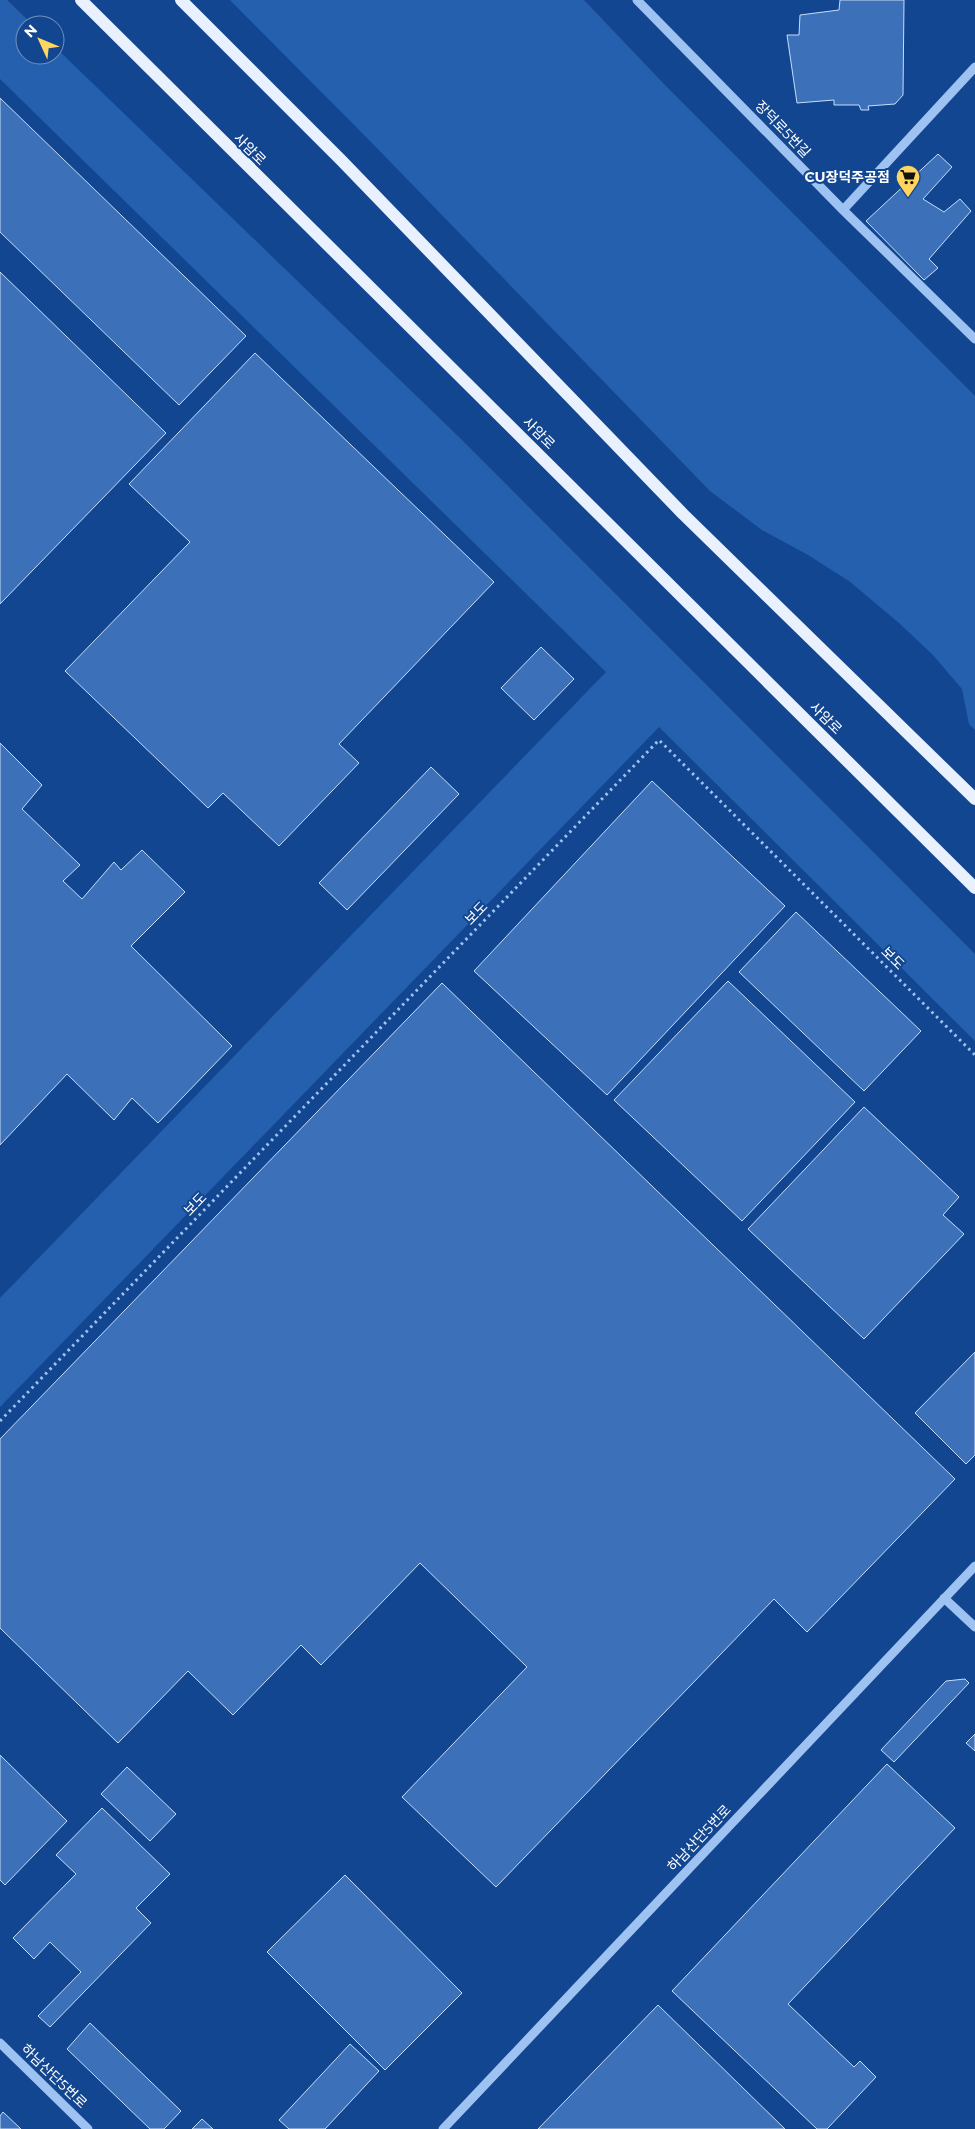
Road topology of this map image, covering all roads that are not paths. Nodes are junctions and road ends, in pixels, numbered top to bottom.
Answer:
1 (80, 0) edge
2 (181, 0) edge
3 (638, 0) edge
4 (975, 68) edge
5 (843, 210) junction
6 (975, 339) edge
7 (975, 799) edge
8 (975, 888) edge
9 (975, 1566) edge
10 (944, 1598) junction
11 (975, 1627) edge
12 (0, 2043) edge
13 (88, 2129) edge
14 (443, 2129) edge

1 - 8 main road, 사암로
2 - 7 main road
3 - 5 street, 장덕로5번길
4 - 5 street
5 - 6 street, 장덕로5번길
9 - 10 street, 하남산단5번로
10 - 11 street
10 - 14 street, 하남산단5번로
12 - 13 street, 하남산단5번로

